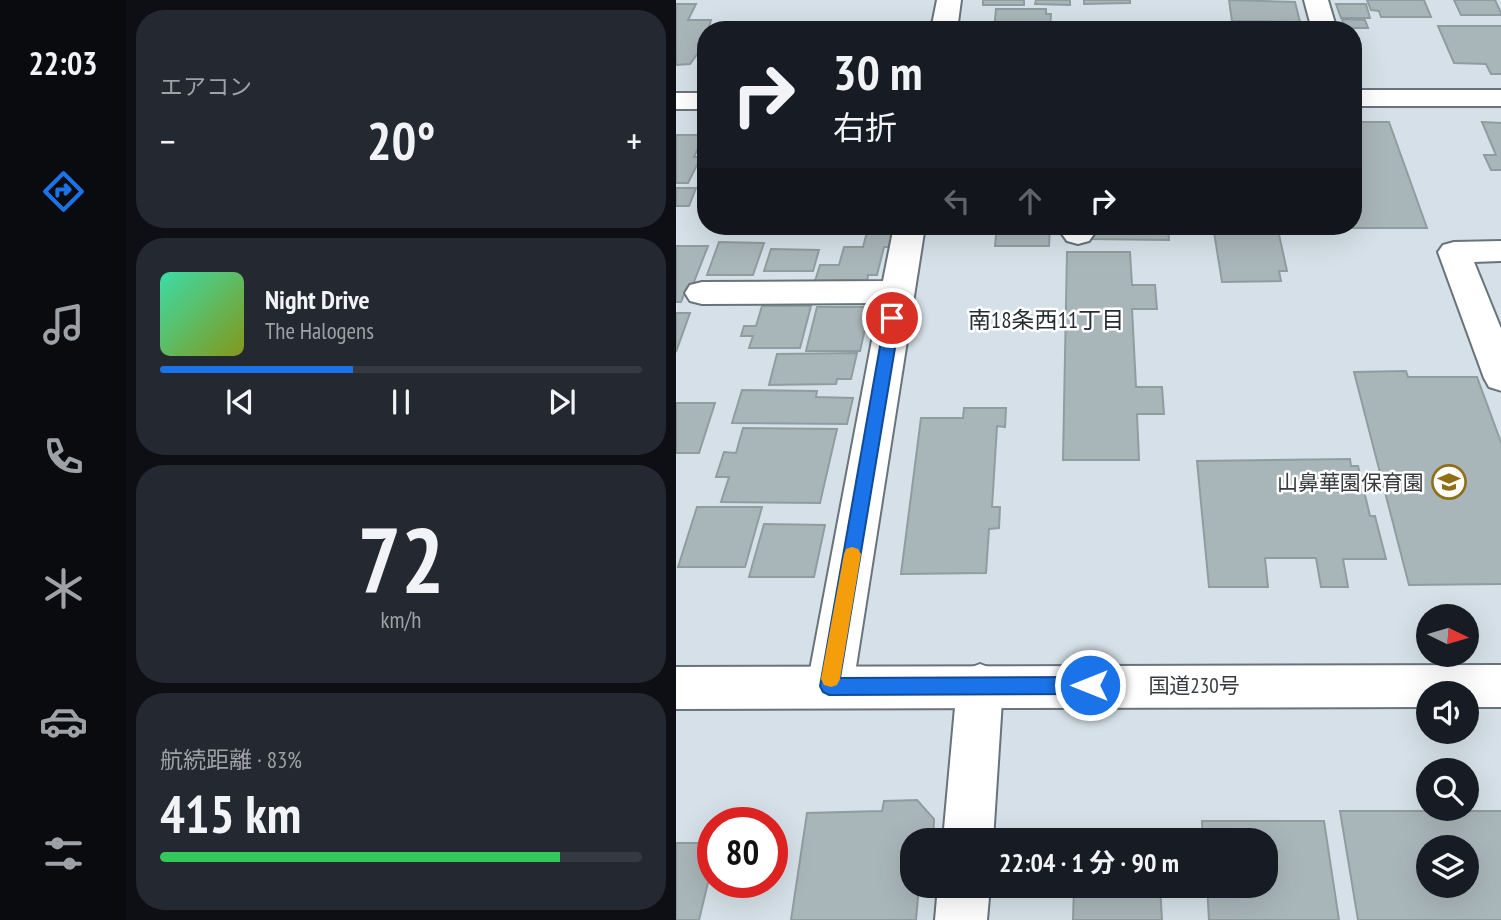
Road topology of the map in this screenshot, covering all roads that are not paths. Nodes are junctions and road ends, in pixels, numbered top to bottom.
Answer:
1 (949, 0) edge
2 (1316, 0) edge
3 (946, 21) edge
4 (1322, 21) edge
5 (1362, 98) edge
6 (1501, 98) edge
7 (676, 101) edge
8 (697, 101) edge
9 (907, 235) edge
10 (1501, 251) edge
11 (897, 292) junction
12 (702, 293) dead end
13 (1501, 378) edge
14 (980, 685) junction
15 (829, 686) junction
16 (1501, 686) edge
17 (676, 688) edge
18 (969, 828) edge
19 (963, 898) edge
20 (961, 920) edge

1 - 3 main road
2 - 4 main road
5 - 6 main road
7 - 8 main road
9 - 11 main road
10 - 13 main road
11 - 12 main road
11 - 15 main road
14 - 15 main road, 国道230号
14 - 16 main road, 国道230号
14 - 18 main road
15 - 17 main road, 国道230号
19 - 20 main road

